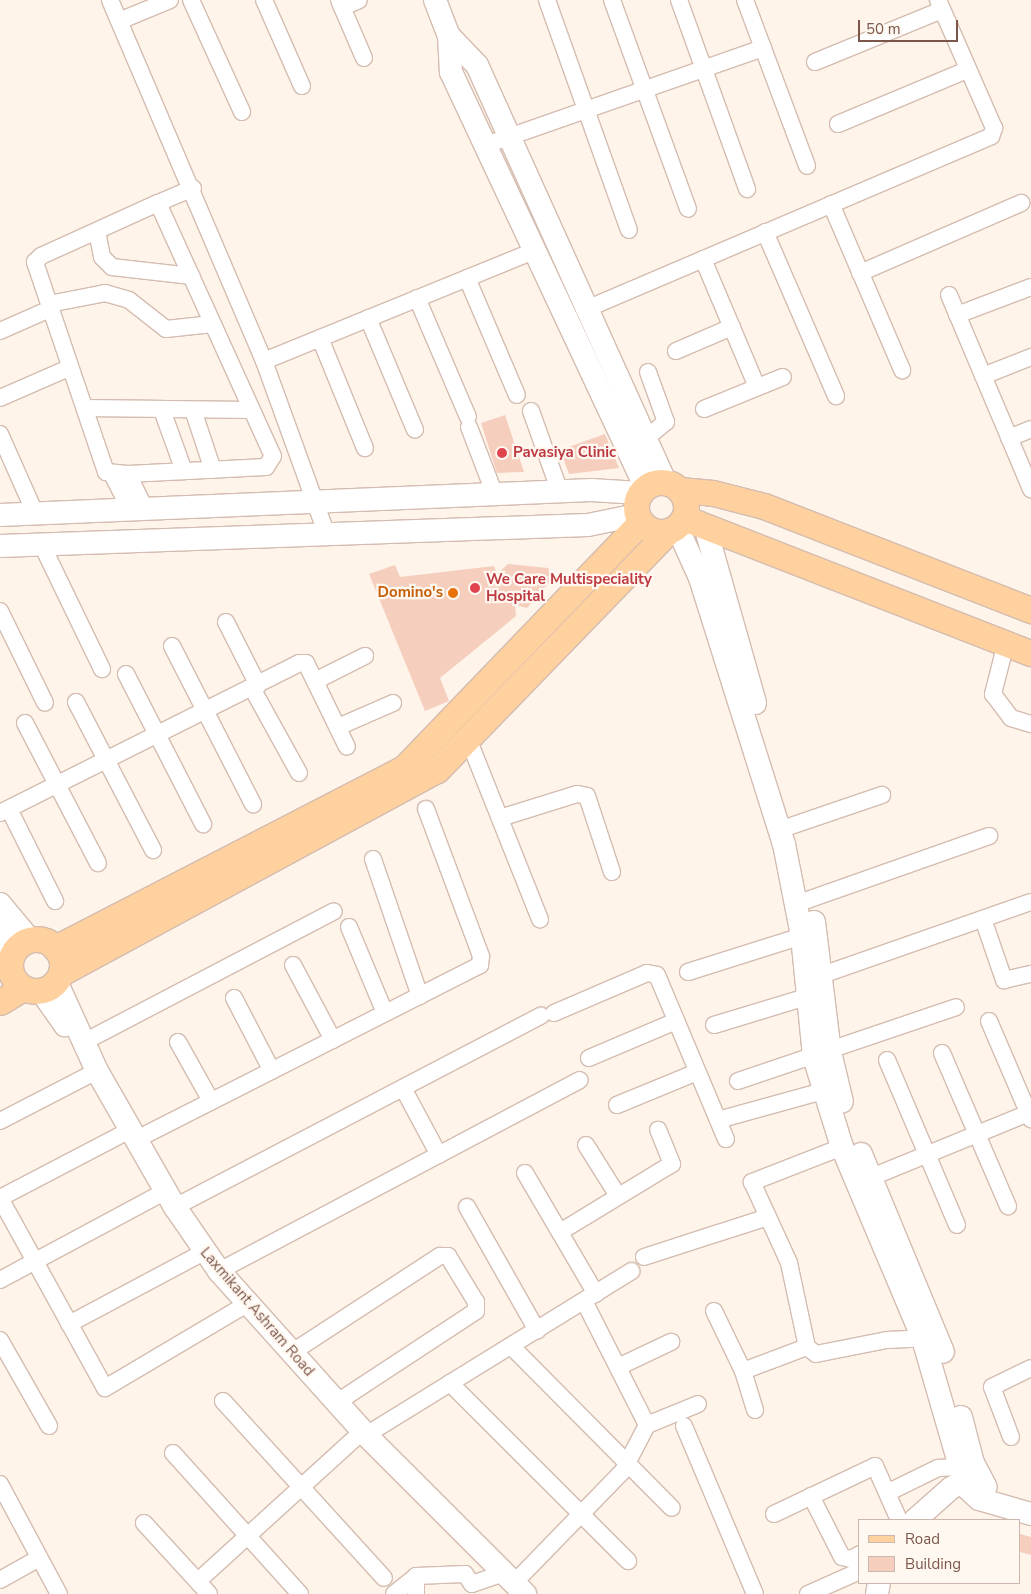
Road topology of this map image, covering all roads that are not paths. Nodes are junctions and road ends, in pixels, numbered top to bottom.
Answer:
1 (110, 0) edge
2 (170, 0) edge
3 (191, 0) edge
4 (264, 0) edge
5 (359, 0) edge
6 (434, 0) edge
7 (547, 0) edge
8 (612, 0) edge
9 (679, 0) edge
10 (745, 0) edge
11 (340, 4) edge
12 (940, 5) edge
13 (120, 22) junction
14 (450, 36) junction
15 (763, 48) junction
16 (364, 58) dead end
17 (815, 62) dead end
18 (704, 69) junction
19 (967, 70) junction
20 (302, 86) dead end
21 (645, 90) junction
22 (586, 110) junction
23 (242, 112) dead end
24 (838, 124) dead end
25 (508, 138) junction
26 (483, 146) junction
27 (807, 166) dead end
28 (193, 188) junction
29 (747, 189) dead end
30 (158, 203) junction
31 (1021, 203) dead end
32 (831, 204) junction
33 (688, 209) dead end
34 (630, 230) dead end
35 (97, 231) junction
36 (765, 232) junction
37 (533, 251) junction
38 (703, 259) junction
39 (860, 273) junction
40 (191, 276) junction
41 (468, 278) junction
42 (1031, 287) edge
43 (949, 295) dead end
44 (417, 298) junction
45 (46, 308) junction
46 (584, 310) junction
47 (957, 315) junction
48 (368, 318) junction
49 (213, 324) junction
50 (732, 327) junction
51 (0, 331) edge
52 (320, 338) junction
53 (676, 350) dead end
54 (1031, 357) edge
55 (264, 361) junction
56 (64, 370) dead end
57 (902, 370) dead end
58 (648, 372) dead end
59 (783, 376) dead end
60 (983, 376) junction
61 (757, 387) junction
62 (517, 395) dead end
63 (836, 396) dead end
64 (0, 398) edge
65 (85, 408) junction
66 (704, 409) dead end
67 (162, 410) junction
68 (193, 410) junction
69 (252, 410) junction
70 (531, 410) dead end
71 (1031, 429) edge
72 (415, 430) dead end
73 (0, 434) edge
74 (1009, 438) junction
75 (643, 441) junction
76 (364, 448) dead end
77 (213, 470) junction
78 (184, 471) junction
79 (120, 474) junction
80 (1031, 489) edge
81 (560, 492) junction
82 (495, 494) junction
83 (651, 498) junction
84 (318, 502) junction
85 (137, 509) junction
86 (35, 513) junction
87 (0, 515) edge
88 (684, 526) junction
89 (327, 534) junction
90 (42, 545) junction
91 (0, 546) edge
92 (1031, 610) edge
93 (0, 611) edge
94 (226, 622) dead end
95 (1006, 643) junction
96 (172, 646) dead end
97 (1031, 653) edge
98 (365, 656) dead end
99 (102, 669) dead end
100 (126, 674) dead end
101 (315, 681) junction
102 (255, 687) junction
103 (76, 702) dead end
104 (44, 703) dead end
105 (393, 704) dead end
106 (207, 712) junction
107 (25, 723) dead end
108 (1031, 724) edge
109 (338, 727) junction
110 (157, 736) junction
111 (469, 741) junction
112 (347, 747) dead end
113 (108, 762) junction
114 (299, 773) dead end
115 (56, 786) junction
116 (882, 795) dead end
117 (253, 804) dead end
118 (426, 809) dead end
119 (4, 811) edge
120 (500, 818) junction
121 (202, 824) dead end
122 (786, 827) junction
123 (989, 836) dead end
124 (153, 850) dead end
125 (373, 859) dead end
126 (98, 862) dead end
127 (612, 872) dead end
128 (55, 901) dead end
129 (803, 902) junction
130 (1031, 902) edge
131 (0, 904) edge
132 (0, 911) edge
133 (334, 911) dead end
134 (540, 919) dead end
135 (982, 919) junction
136 (348, 926) dead end
137 (802, 936) junction
138 (30, 940) junction
139 (55, 948) junction
140 (7, 965) edge
141 (293, 965) dead end
142 (688, 972) dead end
143 (1031, 974) edge
144 (822, 975) junction
145 (45, 984) junction
146 (420, 996) junction
147 (806, 997) junction
148 (234, 998) dead end
149 (0, 1002) edge
150 (956, 1007) dead end
151 (386, 1013) junction
152 (676, 1021) junction
153 (989, 1021) dead end
154 (714, 1024) dead end
155 (80, 1040) junction
156 (333, 1040) junction
157 (178, 1042) dead end
158 (942, 1053) dead end
159 (822, 1055) junction
160 (588, 1058) dead end
161 (887, 1060) dead end
162 (97, 1071) junction
163 (272, 1071) junction
164 (698, 1072) junction
165 (580, 1080) dead end
166 (738, 1081) dead end
167 (403, 1088) junction
168 (823, 1091) junction
169 (211, 1101) junction
170 (617, 1105) dead end
171 (1030, 1115) edge
172 (718, 1120) junction
173 (0, 1121) edge
174 (658, 1130) dead end
175 (134, 1134) junction
176 (977, 1134) junction
177 (726, 1140) dead end
178 (586, 1145) dead end
179 (842, 1147) junction
180 (439, 1155) junction
181 (927, 1155) junction
182 (525, 1173) dead end
183 (864, 1181) junction
184 (618, 1196) junction
185 (0, 1198) edge
186 (171, 1199) junction
187 (1008, 1206) dead end
188 (467, 1207) dead end
189 (768, 1216) junction
190 (957, 1225) dead end
191 (560, 1232) junction
192 (204, 1252) junction
193 (644, 1257) dead end
194 (35, 1262) junction
195 (219, 1271) junction
196 (632, 1271) dead end
197 (0, 1280) edge
198 (590, 1297) junction
199 (246, 1304) junction
200 (714, 1311) dead end
201 (69, 1324) junction
202 (537, 1330) junction
203 (931, 1338) junction
204 (0, 1340) edge
205 (671, 1342) dead end
206 (511, 1346) junction
207 (807, 1347) junction
208 (291, 1353) junction
209 (618, 1368) junction
210 (1031, 1368) edge
211 (743, 1371) junction
212 (450, 1383) junction
213 (222, 1401) dead end
214 (336, 1403) junction
215 (698, 1404) dead end
216 (755, 1410) dead end
217 (49, 1426) dead end
218 (647, 1426) junction
219 (684, 1426) dead end
220 (364, 1433) junction
221 (1010, 1437) dead end
222 (173, 1453) dead end
223 (629, 1464) junction
224 (966, 1474) junction
225 (301, 1487) junction
226 (889, 1492) junction
227 (3, 1494) edge
228 (811, 1496) junction
229 (1031, 1501) edge
230 (672, 1508) dead end
231 (774, 1514) dead end
232 (1031, 1514) edge
233 (582, 1516) junction
234 (899, 1519) edge
235 (916, 1519) edge
236 (144, 1523) dead end
237 (248, 1536) junction
238 (858, 1555) edge
239 (39, 1558) junction
240 (628, 1561) dead end
241 (858, 1572) edge
242 (416, 1576) junction
243 (384, 1578) dead end
244 (0, 1580) edge
245 (198, 1581) junction
246 (515, 1584) edge
247 (472, 1589) edge
248 (59, 1594) edge
249 (209, 1594) edge
250 (300, 1594) edge
251 (394, 1594) edge
252 (416, 1594) edge
253 (755, 1594) edge
254 (808, 1594) edge

1 - 13 street
2 - 13 street
3 - 23 street
4 - 20 street
5 - 11 street
6 - 14 street
7 - 22 street
8 - 21 street
9 - 18 street
10 - 15 street
11 - 16 street
12 - 17 street
12 - 19 street
13 - 28 street
14 - 25 street
14 - 26 street
15 - 18 street
15 - 27 street
18 - 21 street
18 - 29 street
19 - 24 street
19 - 32 street
21 - 22 street
21 - 33 street
22 - 25 street
22 - 34 street
25 - 26 street
25 - 46 street
26 - 37 street
28 - 30 street
28 - 55 street
30 - 35 street
30 - 40 street
31 - 39 street
32 - 36 street
32 - 39 street
35 - 40 street
35 - 45 street
36 - 38 street
36 - 63 street
37 - 41 street
37 - 83 street
38 - 46 street
38 - 50 street
39 - 57 street
40 - 49 street
41 - 44 street
41 - 62 street
42 - 47 street
43 - 47 street
44 - 48 street
44 - 82 street
45 - 49 street
45 - 51 street
45 - 65 street
46 - 75 street
47 - 60 street
48 - 52 street
48 - 72 street
49 - 69 street
50 - 53 street
50 - 61 street
52 - 55 street
52 - 76 street
54 - 60 street
55 - 84 street
56 - 64 street
58 - 75 street
59 - 61 street
60 - 74 street
61 - 66 street
65 - 67 street
65 - 79 street
67 - 68 street
67 - 78 street
68 - 69 street
68 - 77 street
69 - 77 street
70 - 81 street
71 - 74 street
73 - 86 street
74 - 80 street
75 - 83 street
77 - 78 street
78 - 79 street
79 - 85 street
81 - 82 street
81 - 83 street
82 - 84 street
83 - 88 main road
83 - 88 main road
83 - 89 street
83 - 92 main road
83 - 139 main road
84 - 85 street
84 - 89 street
85 - 86 street
86 - 87 street
88 - 95 main road
88 - 111 main road
88 - 122 street
89 - 90 street
90 - 91 street
90 - 99 street
93 - 104 street
94 - 102 street
95 - 97 main road
95 - 108 street
96 - 106 street
98 - 101 street
100 - 110 street
101 - 102 street
101 - 109 street
102 - 106 street
102 - 114 street
103 - 113 street
105 - 109 street
106 - 110 street
106 - 117 street
107 - 115 street
109 - 112 street
110 - 113 street
110 - 121 street
111 - 120 street
111 - 145 main road
113 - 115 street
113 - 124 street
115 - 119 street
115 - 126 street
116 - 122 street
118 - 146 street
119 - 128 street
120 - 127 street
120 - 134 street
122 - 129 street
123 - 129 street
125 - 146 street
129 - 137 street
129 - 144 street
130 - 135 street
131 - 138 street
132 - 140 street
133 - 155 street
135 - 143 street
135 - 144 street
136 - 151 street
137 - 142 street
137 - 147 street
138 - 139 main road
138 - 140 main road
139 - 145 main road
140 - 145 main road
141 - 156 street
144 - 159 street
145 - 149 main road
145 - 155 street, Laxmikant Ashram Road
146 - 151 street
147 - 154 street
147 - 159 street
148 - 163 street
150 - 159 street
151 - 156 street
152 - 160 street
152 - 164 street
152 - 167 street
153 - 171 street
155 - 162 street, Laxmikant Ashram Road
156 - 163 street
157 - 169 street
158 - 176 street
159 - 166 street
159 - 168 street
159 - 183 street
161 - 181 street
162 - 173 street
162 - 175 street, Laxmikant Ashram Road
163 - 169 street
164 - 170 street
164 - 172 street
165 - 180 street
167 - 180 street
167 - 186 street
168 - 172 street
168 - 179 street
169 - 175 street
171 - 176 street
172 - 177 street
174 - 184 street
175 - 185 street
175 - 186 street, Laxmikant Ashram Road
176 - 181 street
176 - 187 street
178 - 184 street
179 - 183 street
179 - 189 street
180 - 195 street
181 - 183 street
181 - 190 street
182 - 191 street
183 - 203 street
184 - 191 street
185 - 194 street
186 - 192 street, Laxmikant Ashram Road
186 - 194 street
188 - 202 street
189 - 193 street
189 - 207 street
191 - 198 street
192 - 195 street, Laxmikant Ashram Road
192 - 201 street
194 - 197 street
194 - 201 street
195 - 199 street, Laxmikant Ashram Road
196 - 198 street
198 - 202 street
198 - 209 street
199 - 201 street
199 - 208 street, Laxmikant Ashram Road
200 - 211 street
202 - 206 street
203 - 207 street
203 - 224 street
204 - 217 street
205 - 209 street
206 - 212 street
206 - 223 street
207 - 211 street
208 - 214 street, Laxmikant Ashram Road
208 - 214 street
209 - 218 street
210 - 221 street
211 - 216 street
212 - 220 street
212 - 233 street
213 - 225 street
214 - 220 street, Laxmikant Ashram Road
215 - 218 street
218 - 223 street
219 - 253 street
220 - 225 street
220 - 246 street, Laxmikant Ashram Road
222 - 237 street
223 - 230 street
223 - 233 street
224 - 226 street
224 - 229 street
224 - 232 street
224 - 235 street
225 - 237 street
225 - 243 street
226 - 228 street
226 - 234 street
227 - 239 street
228 - 231 street
228 - 238 street
233 - 240 street
233 - 246 street
236 - 245 street
237 - 245 street
237 - 250 street
239 - 244 street
239 - 248 street
241 - 254 street
242 - 247 street
242 - 251 street
242 - 252 street
245 - 249 street
246 - 247 street

